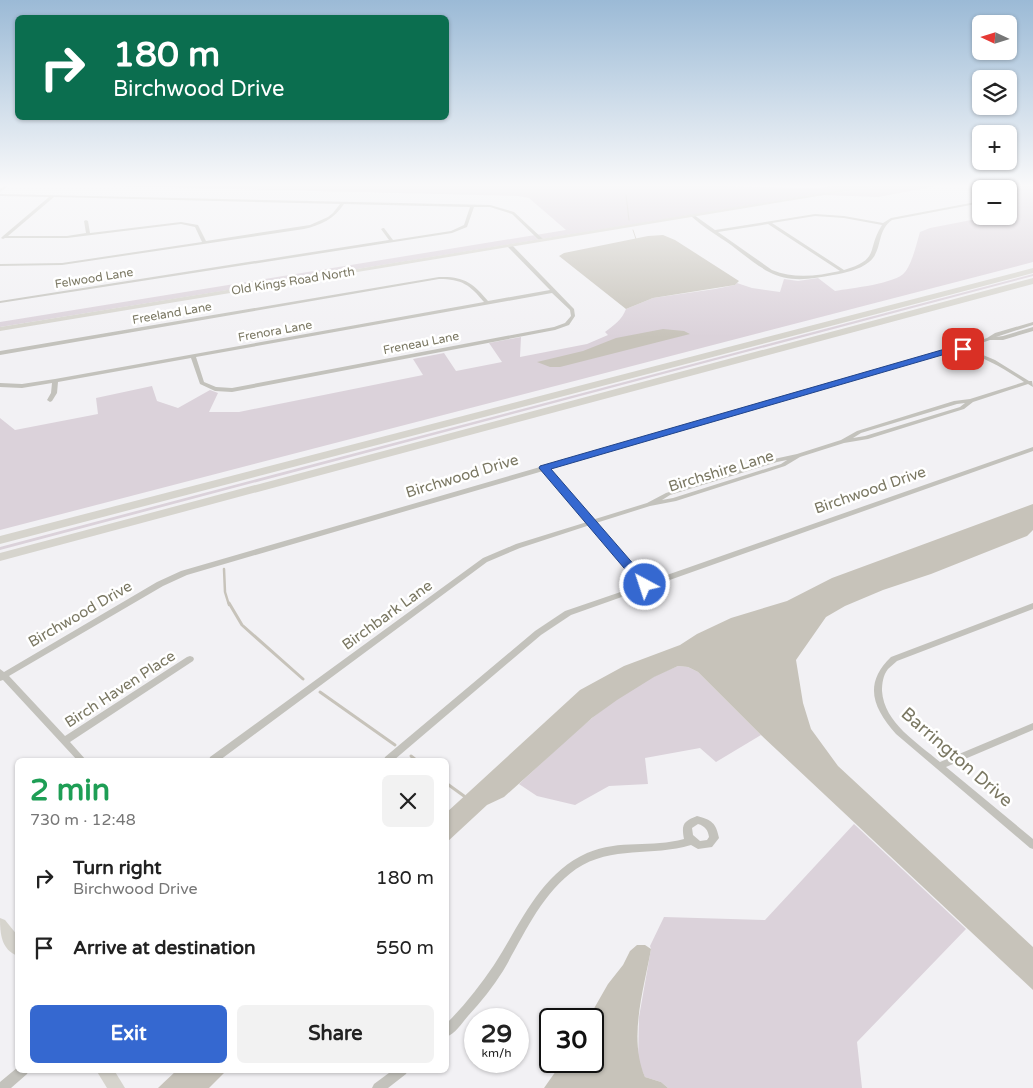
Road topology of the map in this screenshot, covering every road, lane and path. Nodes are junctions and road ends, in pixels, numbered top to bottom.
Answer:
1 (78, 236) edge
2 (202, 236) edge
3 (252, 236) edge
4 (388, 236) edge
5 (422, 236) edge
6 (537, 236) edge
7 (569, 236) edge
8 (721, 236) edge
9 (789, 236) edge
10 (879, 236) edge
11 (2, 239) edge
12 (542, 240) junction
13 (392, 241) junction
14 (205, 243) junction
15 (510, 246) junction
16 (0, 265) edge
17 (1033, 270) edge
18 (843, 271) junction
19 (1033, 281) edge
20 (553, 291) junction
21 (0, 302) edge
22 (487, 303) junction
23 (1033, 323) edge
24 (0, 329) edge
25 (1033, 329) edge
26 (989, 339) junction
27 (968, 350) junction
28 (0, 353) edge
29 (193, 356) junction
30 (55, 381) junction
31 (1032, 383) edge
32 (0, 386) edge
33 (50, 400) dead end
34 (1033, 448) edge
35 (544, 468) junction
36 (592, 522) junction
37 (0, 540) edge
38 (0, 557) edge
39 (645, 585) junction
40 (1033, 606) edge
41 (190, 659) dead end
42 (1, 675) edge
43 (1033, 726) edge
44 (65, 741) junction
45 (80, 758) edge
46 (216, 758) edge
47 (390, 758) edge
48 (939, 766) junction
49 (690, 841) dead end
50 (1033, 845) edge
51 (0, 925) edge
52 (15, 945) edge
53 (449, 1029) edge
54 (20, 1073) edge
55 (106, 1073) edge
56 (398, 1073) edge
57 (2, 1088) edge
58 (117, 1088) edge
59 (378, 1088) edge

1 - 11 street
2 - 14 street
3 - 14 street
4 - 13 street
5 - 13 street, Felwood Lane
6 - 12 street
7 - 12 street, Old Kings Road North
8 - 18 street
9 - 18 street
10 - 18 street
12 - 15 street, Old Kings Road North
13 - 21 street, Felwood Lane
14 - 16 street
15 - 20 street, Freneau Lane
15 - 24 street, Old Kings Road North
17 - 37 highway
19 - 38 highway
20 - 22 street, Frenora Lane
20 - 29 street, Freneau Lane
22 - 28 street, Freeland Lane
22 - 29 street, Frenora Lane
23 - 26 street
25 - 26 street
26 - 27 street
27 - 31 street
27 - 35 street, Birchwood Drive
29 - 30 street, Frenora Lane
30 - 32 street, Frenora Lane
30 - 33 street
31 - 36 street, Birchshire Lane
34 - 39 street, Birchwood Drive
35 - 36 street
35 - 42 street, Birchwood Drive
36 - 39 street
36 - 46 street, Birchbark Lane
39 - 47 street, Birchwood Drive
40 - 48 street, Barrington Drive
41 - 44 street, Birch Haven Place
42 - 44 street
43 - 48 street
44 - 45 street
48 - 50 street, Barrington Drive
49 - 53 street
51 - 52 street
54 - 57 street
55 - 58 street
56 - 59 street

